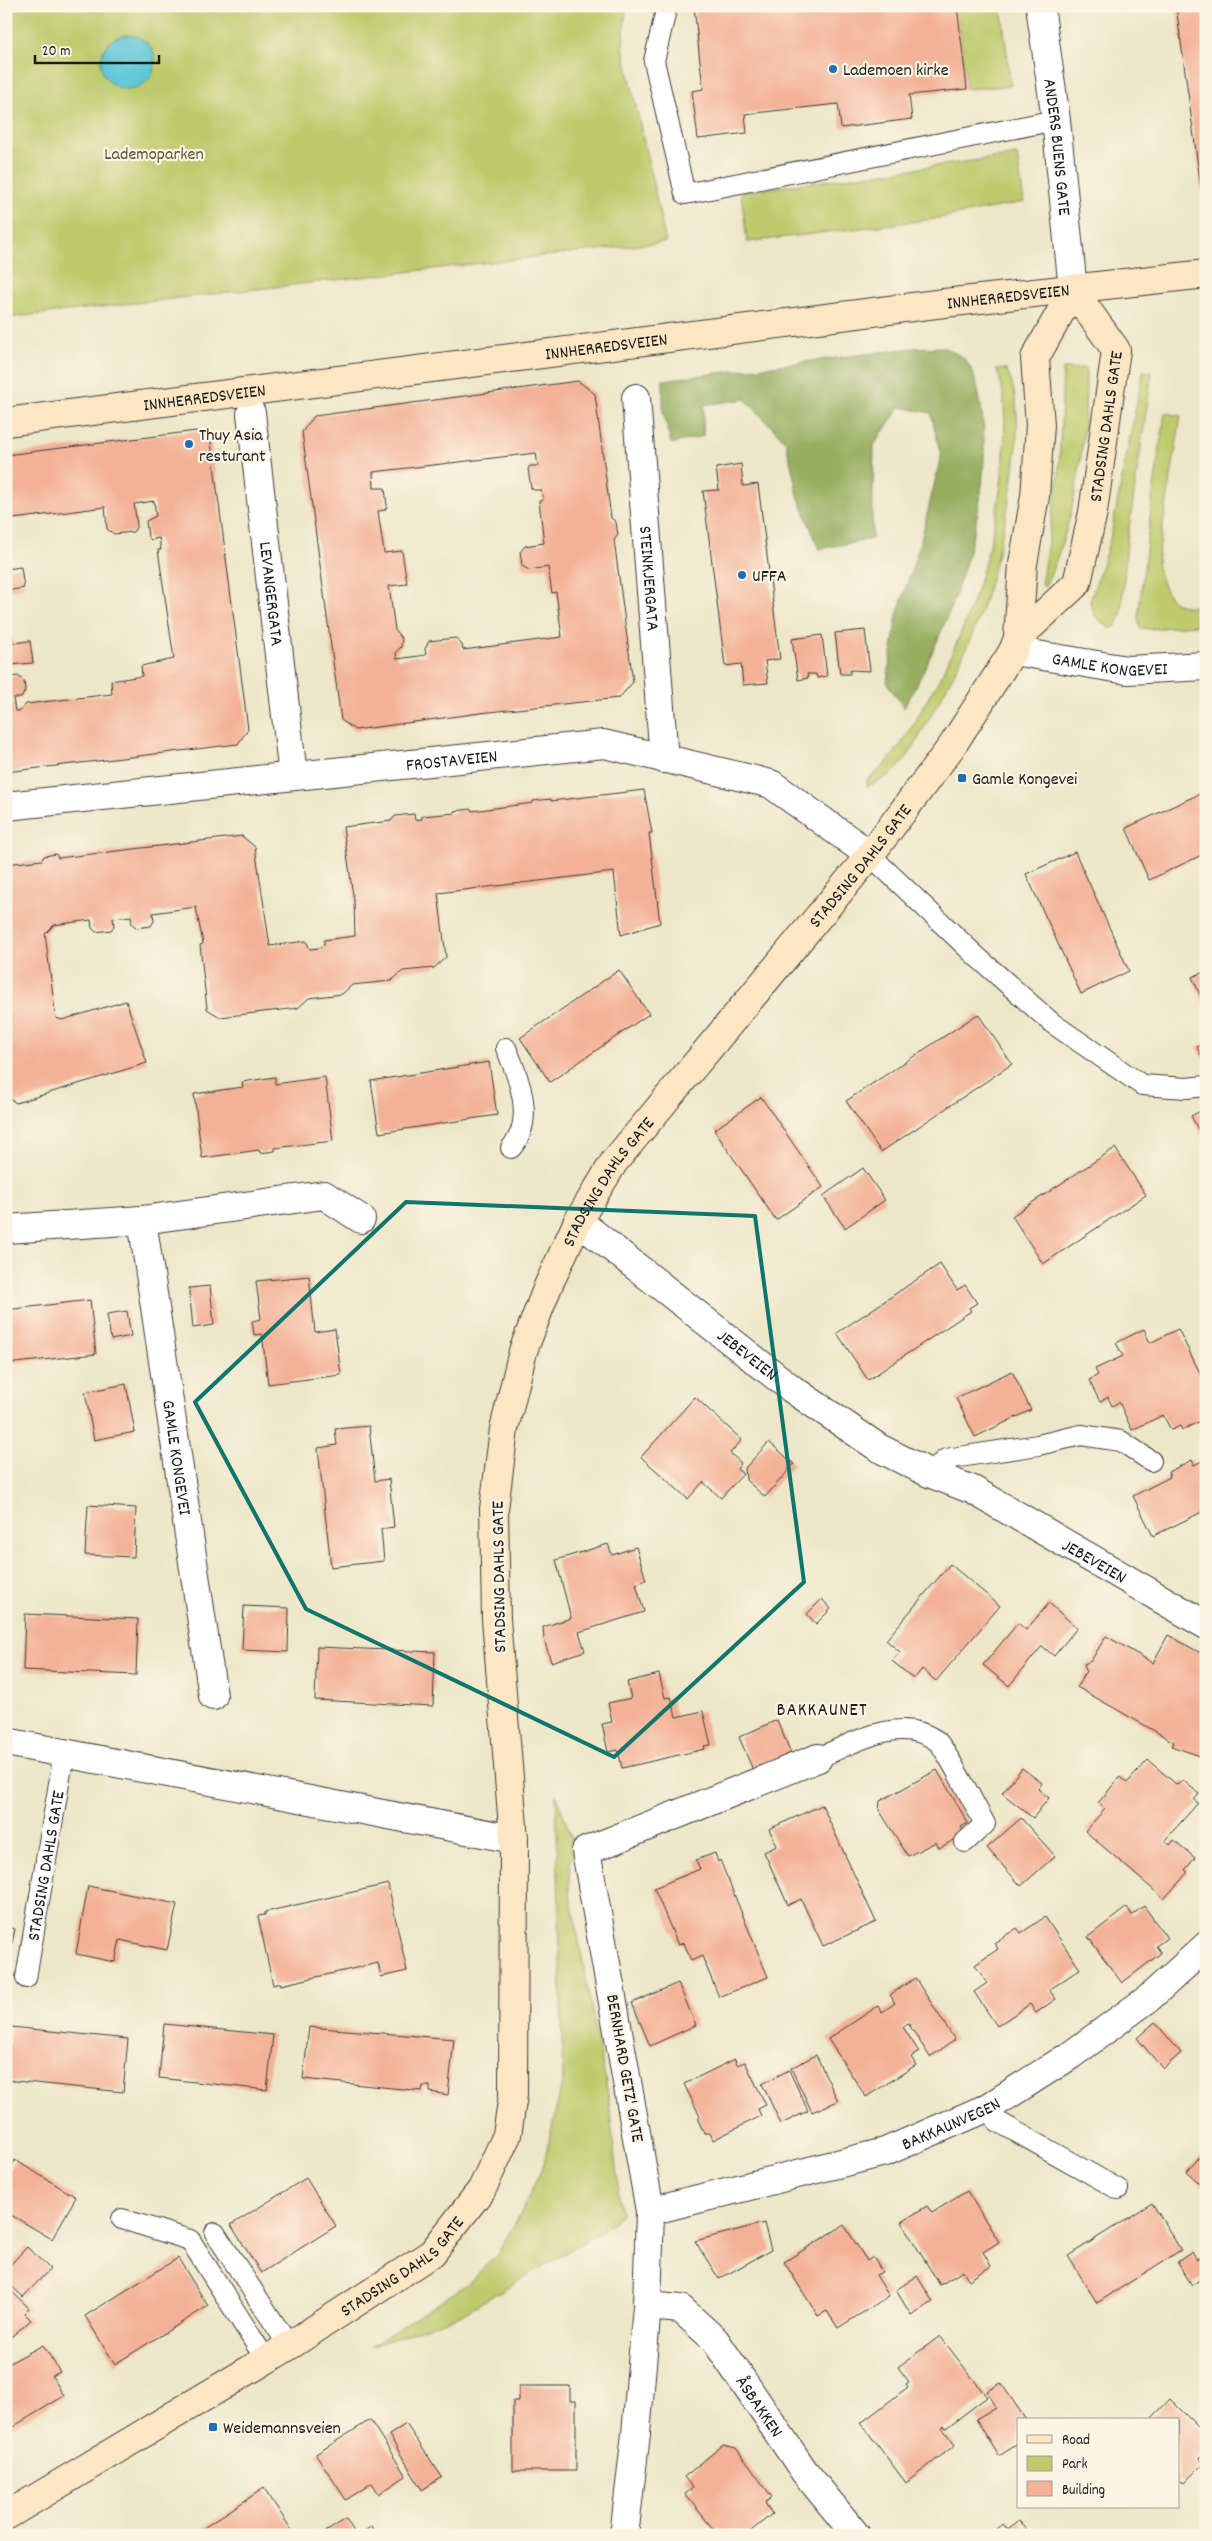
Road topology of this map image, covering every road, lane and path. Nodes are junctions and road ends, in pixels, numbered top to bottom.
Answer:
1 (667, 6) edge
2 (1040, 6) edge
3 (1056, 120) junction
4 (1206, 274) edge
5 (1073, 290) junction
6 (636, 398) dead end
7 (251, 413) dead end
8 (6, 422) edge
9 (1016, 644) junction
10 (1206, 666) edge
11 (664, 759) junction
12 (293, 776) junction
13 (6, 806) edge
14 (870, 855) junction
15 (506, 1048) dead end
16 (1206, 1086) edge
17 (511, 1148) dead end
18 (361, 1219) dead end
19 (142, 1220) junction
20 (578, 1221) junction
21 (6, 1229) edge
22 (1151, 1461) dead end
23 (929, 1473) junction
24 (1206, 1625) edge
25 (213, 1696) dead end
26 (6, 1742) edge
27 (64, 1754) junction
28 (818, 1758) joint
29 (514, 1839) junction
30 (966, 1842) dead end
31 (1206, 1946) edge
32 (26, 1978) dead end
33 (990, 2107) junction
34 (1118, 2189) dead end
35 (650, 2211) junction
36 (122, 2220) dead end
37 (215, 2232) dead end
38 (647, 2306) junction
39 (278, 2353) junction
40 (6, 2516) edge
41 (624, 2535) edge
42 (856, 2535) edge

1 - 3 lane
2 - 3 street, ANDERS BUENS GATE
3 - 5 street, ANDERS BUENS GATE
4 - 5 main road, INNHERREDSVEIEN
5 - 8 main road, INNHERREDSVEIEN
5 - 9 main road, STADSING DAHLS GATE
5 - 9 main road, STADSING DAHLS GATE
6 - 11 street, STEINKJERGATA
7 - 12 street, LEVANGERGATA
9 - 10 street, GAMLE KONGEVEI
9 - 14 main road, STADSING DAHLS GATE
11 - 12 street, FROSTAVEIEN
11 - 14 street, FROSTAVEIEN
12 - 13 street, FROSTAVEIEN
14 - 16 lane
14 - 20 main road, STADSING DAHLS GATE
15 - 17 lane
18 - 19 street
19 - 21 street
19 - 25 street, GAMLE KONGEVEI
20 - 23 street, JEBEVEIEN
20 - 29 main road, STADSING DAHLS GATE
22 - 23 lane
23 - 24 street, JEBEVEIEN
26 - 27 street
27 - 29 street
27 - 32 lane, STADSING DAHLS GATE
28 - 30 lane
28 - 35 street, BERNHARD GETZ' GATE
29 - 39 main road, STADSING DAHLS GATE
31 - 33 street, BAKKAUNVEGEN
33 - 34 lane
33 - 35 street, BAKKAUNVEGEN
35 - 38 street, BERNHARD GETZ' GATE
36 - 39 lane
37 - 39 lane
38 - 41 street, BERNHARD GETZ' GATE
38 - 42 street, ÅSBAKKEN
39 - 40 main road, STADSING DAHLS GATE

